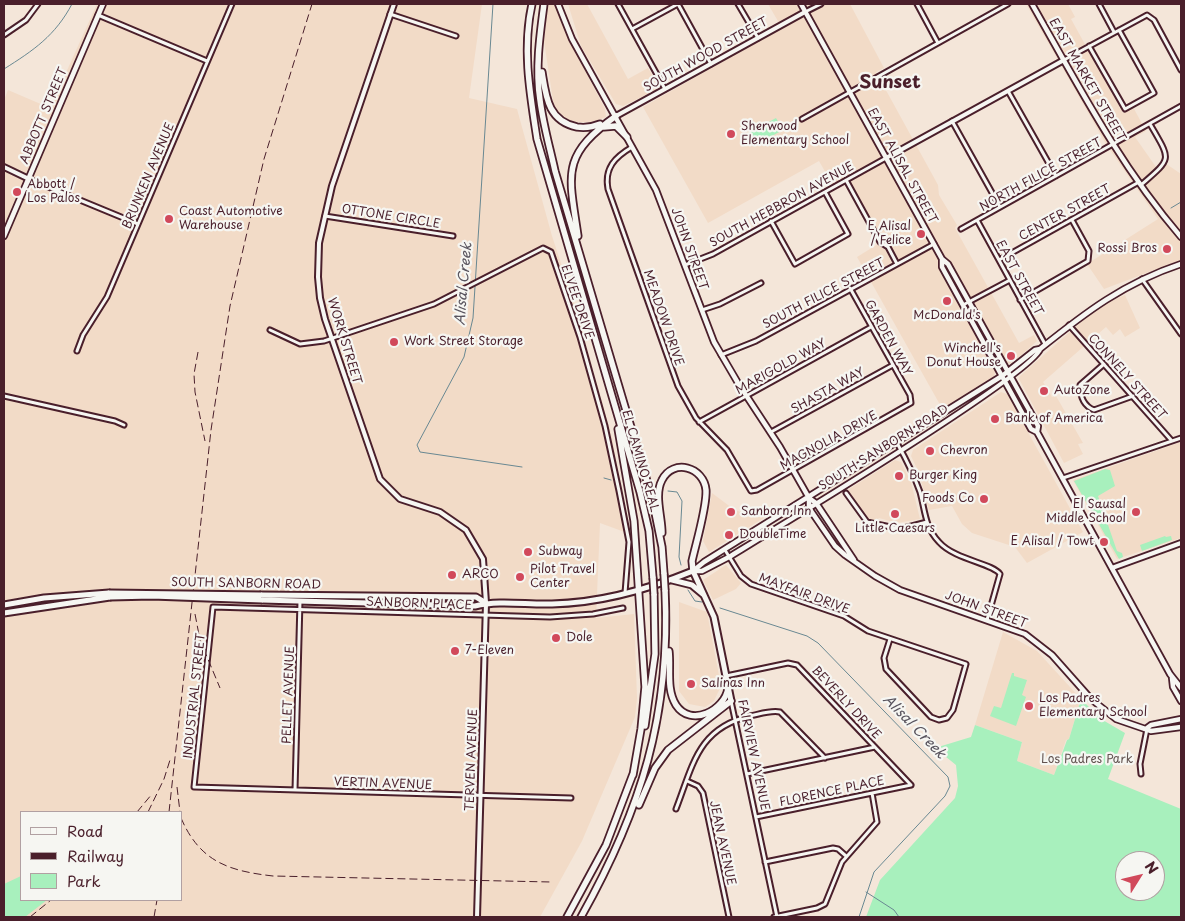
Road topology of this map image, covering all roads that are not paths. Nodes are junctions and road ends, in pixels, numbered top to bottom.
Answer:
1 (38, 4) edge
2 (103, 4) edge
3 (232, 4) edge
4 (394, 4) edge
5 (528, 4) edge
6 (532, 4) edge
7 (544, 4) edge
8 (558, 4) edge
9 (618, 4) edge
10 (678, 4) edge
11 (738, 4) edge
12 (800, 4) edge
13 (821, 4) edge
14 (916, 4) edge
15 (1008, 4) edge
16 (1032, 4) edge
17 (1098, 4) edge
18 (805, 12) junction
19 (390, 14) junction
20 (98, 15) junction
21 (528, 22) junction
22 (632, 29) junction
23 (1119, 30) junction
24 (1114, 32) junction
25 (4, 35) edge
26 (456, 36) dead end
27 (758, 38) junction
28 (938, 44) junction
29 (1090, 46) junction
30 (539, 58) junction
31 (1064, 60) junction
32 (207, 62) junction
33 (711, 64) junction
34 (1181, 70) edge
35 (665, 89) junction
36 (1008, 90) junction
37 (850, 92) junction
38 (1181, 106) edge
39 (616, 116) junction
40 (802, 119) dead end
41 (952, 121) junction
42 (1150, 124) junction
43 (598, 130) junction
44 (627, 137) junction
45 (1113, 145) junction
46 (632, 147) junction
47 (886, 158) junction
48 (4, 167) edge
49 (1056, 176) junction
50 (29, 179) junction
51 (846, 180) junction
52 (1140, 183) junction
53 (825, 192) junction
54 (1000, 207) junction
55 (325, 216) junction
56 (977, 220) junction
57 (1072, 220) junction
58 (770, 221) junction
59 (138, 224) junction
60 (961, 229) dead end
61 (1179, 231) edge
62 (4, 236) edge
63 (453, 236) dead end
64 (1181, 237) edge
65 (934, 244) junction
66 (582, 257) junction
67 (942, 259) junction
68 (999, 260) junction
69 (897, 264) junction
70 (1181, 264) edge
71 (685, 265) junction
72 (1142, 278) junction
73 (1010, 280) junction
74 (761, 283) dead end
75 (850, 288) junction
76 (1020, 300) junction
77 (970, 302) junction
78 (963, 305) junction
79 (701, 310) junction
80 (1068, 325) junction
81 (871, 327) junction
82 (270, 330) dead end
83 (1181, 334) edge
84 (332, 338) junction
85 (1046, 345) junction
86 (1040, 349) junction
87 (77, 351) dead end
88 (721, 355) junction
89 (1104, 364) junction
90 (893, 365) junction
91 (1008, 371) junction
92 (1002, 376) junction
93 (1012, 377) junction
94 (1005, 382) junction
95 (910, 395) joint
96 (4, 396) edge
97 (746, 396) junction
98 (1133, 396) junction
99 (618, 416) junction
100 (699, 422) junction
101 (124, 425) dead end
102 (771, 432) junction
103 (1038, 432) junction
104 (1181, 438) edge
105 (1172, 440) junction
106 (896, 443) junction
107 (900, 450) junction
108 (794, 470) junction
109 (1063, 478) junction
110 (748, 488) joint
111 (846, 493) dead end
112 (809, 498) junction
113 (816, 503) junction
114 (809, 508) junction
115 (927, 522) junction
116 (1181, 543) edge
117 (662, 547) junction
118 (725, 550) junction
119 (729, 557) junction
120 (854, 560) junction
121 (1112, 568) junction
122 (694, 571) junction
123 (672, 580) junction
124 (640, 590) junction
125 (625, 593) junction
126 (110, 595) junction
127 (261, 597) junction
128 (707, 599) junction
129 (300, 601) junction
130 (486, 603) junction
131 (4, 605) edge
132 (213, 607) joint
133 (623, 608) dead end
134 (300, 610) junction
135 (4, 613) edge
136 (486, 615) junction
137 (986, 620) junction
138 (667, 630) junction
139 (890, 639) junction
140 (726, 676) junction
141 (1172, 678) junction
142 (1180, 686) edge
143 (728, 688) junction
144 (731, 701) junction
145 (1181, 701) edge
146 (736, 719) junction
147 (1181, 719) edge
148 (1181, 727) edge
149 (1147, 728) junction
150 (875, 747) junction
151 (825, 758) junction
152 (747, 774) junction
153 (1141, 774) dead end
154 (633, 775) junction
155 (686, 781) junction
156 (911, 785) joint
157 (194, 787) joint
158 (295, 790) junction
159 (872, 793) junction
160 (482, 795) junction
161 (571, 798) dead end
162 (676, 809) dead end
163 (756, 817) junction
164 (627, 826) junction
165 (846, 856) junction
166 (765, 862) junction
167 (477, 917) edge
168 (566, 917) edge
169 (582, 917) edge
170 (728, 917) edge
171 (775, 917) edge

1 - 25 street
2 - 20 main road, ABBOTT STREET
3 - 32 street, BRUNKEN AVENUE
4 - 19 street, WORK STREET
5 - 21 highway
6 - 21 highway, EL CAMINO REAL
7 - 30 highway, EL CAMINO REAL
8 - 39 main road, JOHN STREET
9 - 22 street
10 - 22 street
10 - 33 street
11 - 27 street
12 - 18 main road, EAST ALISAL STREET
13 - 18 street
14 - 28 street
15 - 28 street
16 - 31 main road, EAST MARKET STREET
17 - 24 street
18 - 27 street, SOUTH WOOD STREET
18 - 37 main road, EAST ALISAL STREET
19 - 26 street
19 - 55 street, WORK STREET
20 - 32 street
20 - 50 main road, ABBOTT STREET
21 - 99 highway, EL CAMINO REAL
22 - 35 street
23 - 24 street
23 - 29 street
23 - 34 street
24 - 29 street
27 - 33 street, SOUTH WOOD STREET
28 - 37 street
29 - 31 street
30 - 39 highway
30 - 66 highway, EL CAMINO REAL
31 - 36 street
31 - 45 main road, EAST MARKET STREET
32 - 59 street, BRUNKEN AVENUE
33 - 35 street, SOUTH WOOD STREET
35 - 39 street, SOUTH WOOD STREET
36 - 41 street
36 - 49 street
37 - 40 street
37 - 47 main road, EAST ALISAL STREET
38 - 42 street, NORTH FILICE STREET
39 - 43 highway
39 - 44 main road, JOHN STREET
41 - 47 street
41 - 54 street
42 - 45 street, NORTH FILICE STREET
42 - 52 street, CENTER STREET
43 - 44 highway
43 - 66 highway
44 - 46 main road, JOHN STREET
45 - 49 street, NORTH FILICE STREET
45 - 52 main road, EAST MARKET STREET
46 - 71 main road, JOHN STREET
46 - 100 street, MEADOW DRIVE
47 - 51 street, SOUTH HEBBRON AVENUE
47 - 65 main road, EAST ALISAL STREET
48 - 50 street
49 - 54 street, NORTH FILICE STREET
50 - 59 street
50 - 62 main road, ABBOTT STREET
51 - 53 street, SOUTH HEBBRON AVENUE
51 - 69 street
52 - 57 street, CENTER STREET
52 - 61 main road, EAST MARKET STREET
53 - 58 street, SOUTH HEBBRON AVENUE
53 - 58 street
54 - 56 street, NORTH FILICE STREET
55 - 63 street, OTTONE CIRCLE
55 - 84 street, WORK STREET
56 - 60 street, NORTH FILICE STREET
56 - 68 street, EAST STREET
57 - 68 street, CENTER STREET
57 - 76 street
58 - 71 street, SOUTH HEBBRON AVENUE
59 - 87 street, BRUNKEN AVENUE
61 - 64 main road, EAST MARKET STREET
65 - 67 main road, EAST ALISAL STREET
65 - 69 street, SOUTH FILICE STREET
66 - 117 highway, EL CAMINO REAL
67 - 77 main road, EAST ALISAL STREET
67 - 78 main road, EAST ALISAL STREET
68 - 73 street, EAST STREET
69 - 75 street, SOUTH FILICE STREET
70 - 72 main road
71 - 79 main road, JOHN STREET
72 - 80 main road
72 - 83 street
73 - 76 street, EAST STREET
73 - 77 street
74 - 79 street
75 - 81 street, GARDEN WAY
75 - 88 street, SOUTH FILICE STREET
76 - 85 street, EAST STREET
77 - 78 street
77 - 91 main road, EAST ALISAL STREET
78 - 92 main road, EAST ALISAL STREET
79 - 88 main road, JOHN STREET
80 - 85 main road
80 - 89 street, CONNELY STREET
81 - 90 street, GARDEN WAY
81 - 97 street, MARIGOLD WAY
82 - 84 street, ELVEE DRIVE
84 - 125 street, ELVEE DRIVE
84 - 130 street, WORK STREET
85 - 86 main road
86 - 91 main road, SOUTH SANBORN ROAD
86 - 93 main road, SOUTH SANBORN ROAD
88 - 97 main road, JOHN STREET
89 - 98 street, CONNELY STREET
89 - 98 street
90 - 95 street, GARDEN WAY
90 - 102 street, SHASTA WAY
91 - 92 main road, SOUTH SANBORN ROAD
91 - 93 main road, EAST ALISAL STREET
92 - 94 main road, EAST ALISAL STREET
92 - 106 main road, SOUTH SANBORN ROAD
93 - 94 main road, SOUTH SANBORN ROAD
93 - 103 main road, EAST ALISAL STREET
94 - 103 main road, EAST ALISAL STREET
94 - 107 main road, SOUTH SANBORN ROAD
95 - 108 street, MAGNOLIA DRIVE
96 - 101 street
97 - 100 street, MARIGOLD WAY
97 - 102 main road, JOHN STREET
98 - 105 street, CONNELY STREET
99 - 124 highway
99 - 154 highway, EL CAMINO REAL, bridge
100 - 110 street, MEADOW DRIVE
102 - 108 main road, JOHN STREET
103 - 109 main road, EAST ALISAL STREET
104 - 105 street
105 - 109 street
106 - 107 street
106 - 112 main road, SOUTH SANBORN ROAD
107 - 113 main road, SOUTH SANBORN ROAD
107 - 115 street
108 - 110 street, MAGNOLIA DRIVE
108 - 112 main road, JOHN STREET
109 - 121 main road, EAST ALISAL STREET
111 - 115 street
112 - 113 main road, JOHN STREET
112 - 114 main road, JOHN STREET
112 - 118 main road, SOUTH SANBORN ROAD
113 - 114 main road, SOUTH SANBORN ROAD
113 - 120 main road, JOHN STREET
114 - 119 main road, SOUTH SANBORN ROAD
114 - 120 main road, JOHN STREET
115 - 137 street
116 - 121 street
117 - 122 highway
117 - 138 highway, EL CAMINO REAL, bridge
118 - 119 street, MAYFAIR DRIVE
118 - 122 main road, SOUTH SANBORN ROAD
119 - 122 main road, SOUTH SANBORN ROAD
119 - 139 street, MAYFAIR DRIVE
120 - 137 main road, JOHN STREET
121 - 141 main road, EAST ALISAL STREET
122 - 123 highway, SOUTH SANBORN ROAD
122 - 128 highway, FAIRVIEW AVENUE
123 - 124 highway, SOUTH SANBORN ROAD
123 - 128 highway
124 - 125 highway, SOUTH SANBORN ROAD
124 - 154 highway
125 - 130 highway, SOUTH SANBORN ROAD
126 - 127 highway, SOUTH SANBORN ROAD, bridge
126 - 131 highway, SOUTH SANBORN ROAD
126 - 135 highway, SOUTH SANBORN ROAD
127 - 129 highway, SOUTH SANBORN ROAD
127 - 130 highway, SOUTH SANBORN ROAD
128 - 140 highway, FAIRVIEW AVENUE
129 - 130 highway, SOUTH SANBORN ROAD
129 - 134 street, PELLET AVENUE
130 - 136 street, TERVEN AVENUE
132 - 134 street, SANBORN PLACE
132 - 157 street, INDUSTRIAL STREET
133 - 136 street, SANBORN PLACE
134 - 136 street, SANBORN PLACE
134 - 158 street, PELLET AVENUE
136 - 160 street, TERVEN AVENUE
137 - 149 main road, JOHN STREET
138 - 143 highway
138 - 164 highway, EL CAMINO REAL
139 - 139 street, MAYFAIR DRIVE
140 - 143 highway, FAIRVIEW AVENUE
140 - 150 street, BEVERLY DRIVE
141 - 142 main road, EAST ALISAL STREET
141 - 145 main road, EAST ALISAL STREET
143 - 144 highway, FAIRVIEW AVENUE
144 - 146 street, FAIRVIEW AVENUE
144 - 164 highway
146 - 151 street
146 - 152 street, FAIRVIEW AVENUE
146 - 155 street
147 - 149 main road, JOHN STREET
148 - 149 main road, JOHN STREET
149 - 153 street
150 - 151 street
150 - 156 street, BEVERLY DRIVE
151 - 152 street
152 - 163 street, FAIRVIEW AVENUE
154 - 168 highway, EL CAMINO REAL
155 - 162 street
155 - 170 street, JEAN AVENUE
156 - 159 street, FLORENCE PLACE
157 - 158 street, VERTIN AVENUE
158 - 160 street, VERTIN AVENUE
159 - 163 street, FLORENCE PLACE
159 - 165 street
160 - 161 street, VERTIN AVENUE
160 - 167 street, TERVEN AVENUE
163 - 166 street, FAIRVIEW AVENUE
164 - 169 highway, EL CAMINO REAL
165 - 166 street
165 - 171 street
166 - 171 street, FAIRVIEW AVENUE

